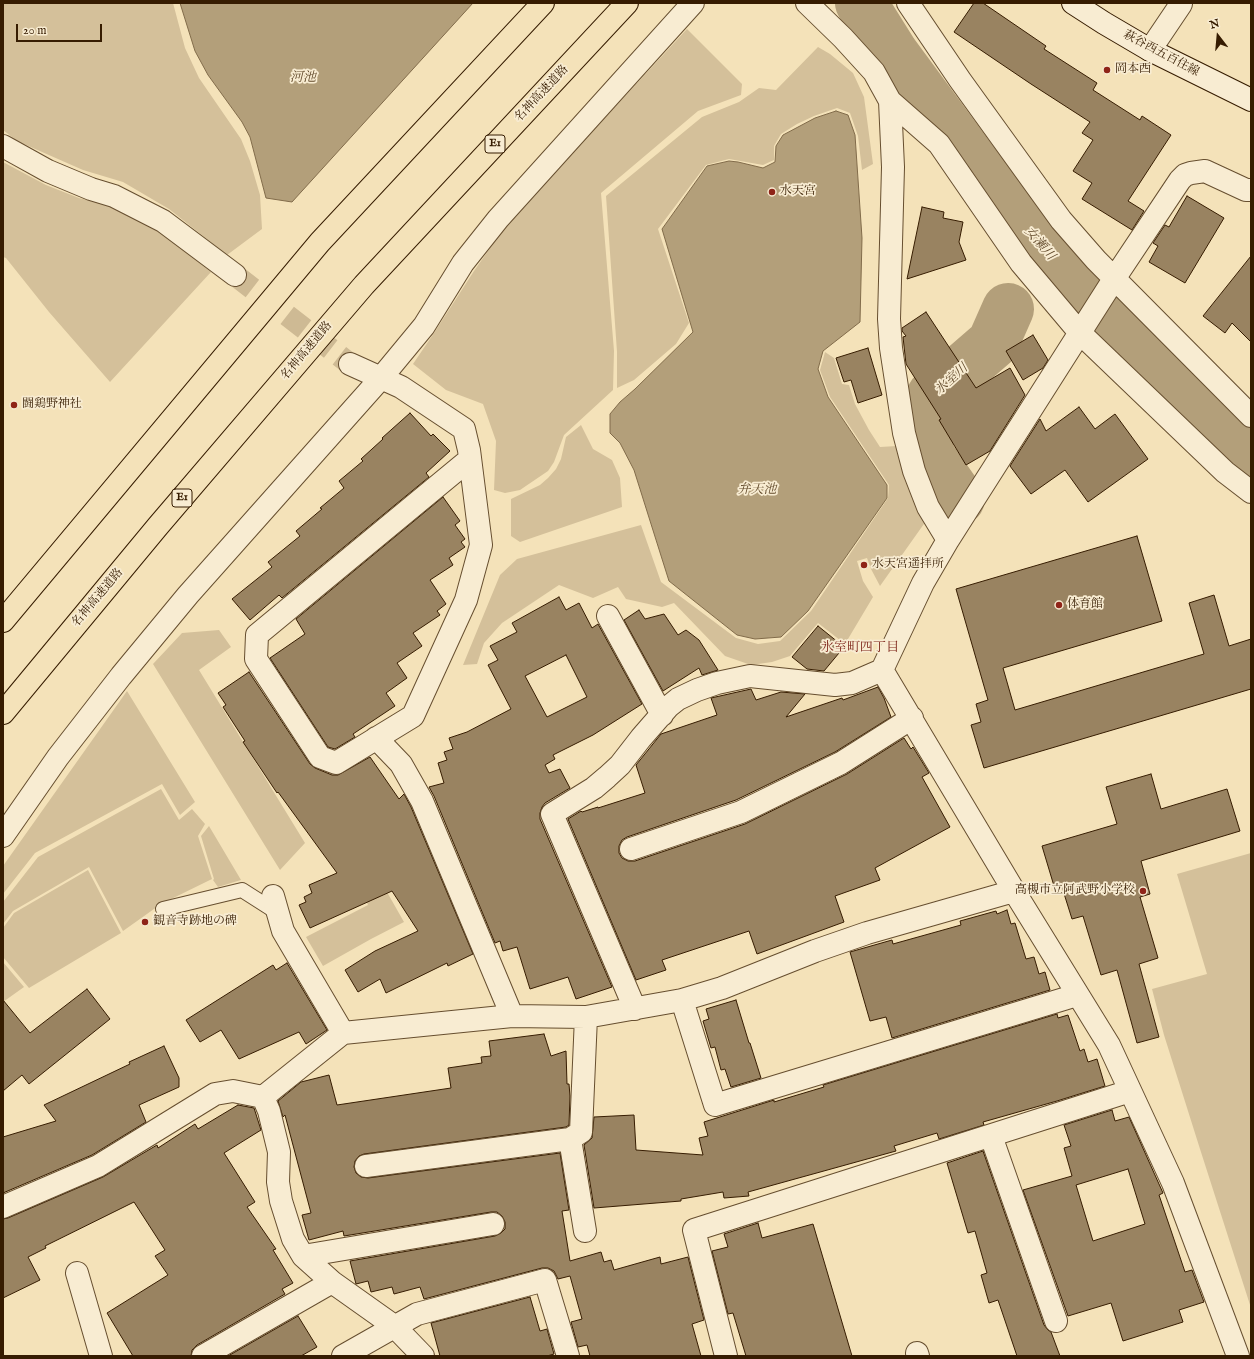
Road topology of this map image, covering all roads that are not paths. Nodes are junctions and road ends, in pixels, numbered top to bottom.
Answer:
1 (543, 3) edge
2 (627, 3) edge
3 (693, 3) edge
4 (807, 3) edge
5 (908, 3) edge
6 (1073, 3) edge
7 (1182, 3) edge
8 (1150, 50) junction
9 (1251, 100) edge
10 (890, 101) junction
11 (3, 146) edge
12 (1251, 190) edge
13 (235, 275) tunnel mouth
14 (1111, 285) junction
15 (1080, 333) junction
16 (350, 364) tunnel mouth
17 (381, 378) junction
18 (1251, 416) edge
19 (470, 459) junction
20 (1251, 492) edge
21 (948, 540) junction
22 (608, 616) dead end
23 (3, 620) edge
24 (882, 670) junction
25 (3, 713) edge
26 (662, 715) junction
27 (912, 718) junction
28 (376, 738) junction
29 (3, 836) edge
30 (631, 849) dead end
31 (1014, 891) junction
32 (276, 905) joint
33 (163, 909) dead end
34 (1077, 995) junction
35 (682, 1000) junction
36 (634, 1009) junction
37 (512, 1016) junction
38 (586, 1017) junction
39 (343, 1033) junction
40 (1130, 1091) junction
41 (263, 1097) junction
42 (990, 1136) junction
43 (570, 1139) junction
44 (366, 1166) dead end
45 (3, 1207) edge
46 (492, 1224) dead end
47 (585, 1231) dead end
48 (303, 1256) junction
49 (77, 1274) dead end
50 (332, 1282) junction
51 (1056, 1321) dead end
52 (394, 1326) junction
53 (101, 1356) edge
54 (203, 1356) edge
55 (343, 1356) edge
56 (423, 1356) edge
57 (568, 1356) edge
58 (726, 1356) edge
59 (1238, 1356) edge

1 - 23 highway
2 - 25 highway, 名神高速道路 / E1
3 - 17 street
4 - 10 street
5 - 14 street
6 - 8 street, 萩谷西五百住線
7 - 8 street
8 - 9 street, 萩谷西五百住線
10 - 15 street
10 - 21 street
11 - 13 street
12 - 14 street
14 - 15 street
14 - 18 street
15 - 20 street
15 - 21 street
16 - 17 street
17 - 19 street
17 - 29 street
19 - 28 street
19 - 28 street
21 - 24 street
22 - 26 street
24 - 26 street
24 - 27 street
26 - 36 street
27 - 30 street
27 - 31 street
28 - 37 street
31 - 34 street
31 - 35 street
32 - 33 lane
32 - 39 street
34 - 35 street
34 - 40 street
35 - 36 street
36 - 38 street
37 - 38 street
37 - 39 street
38 - 43 street
39 - 41 street
40 - 42 street
40 - 59 street
41 - 45 street
41 - 48 street
42 - 51 street
42 - 58 street
43 - 44 street
43 - 47 street
46 - 48 street
48 - 50 street
49 - 53 street
50 - 52 street
50 - 54 street
52 - 55 street
52 - 56 street
52 - 57 street

